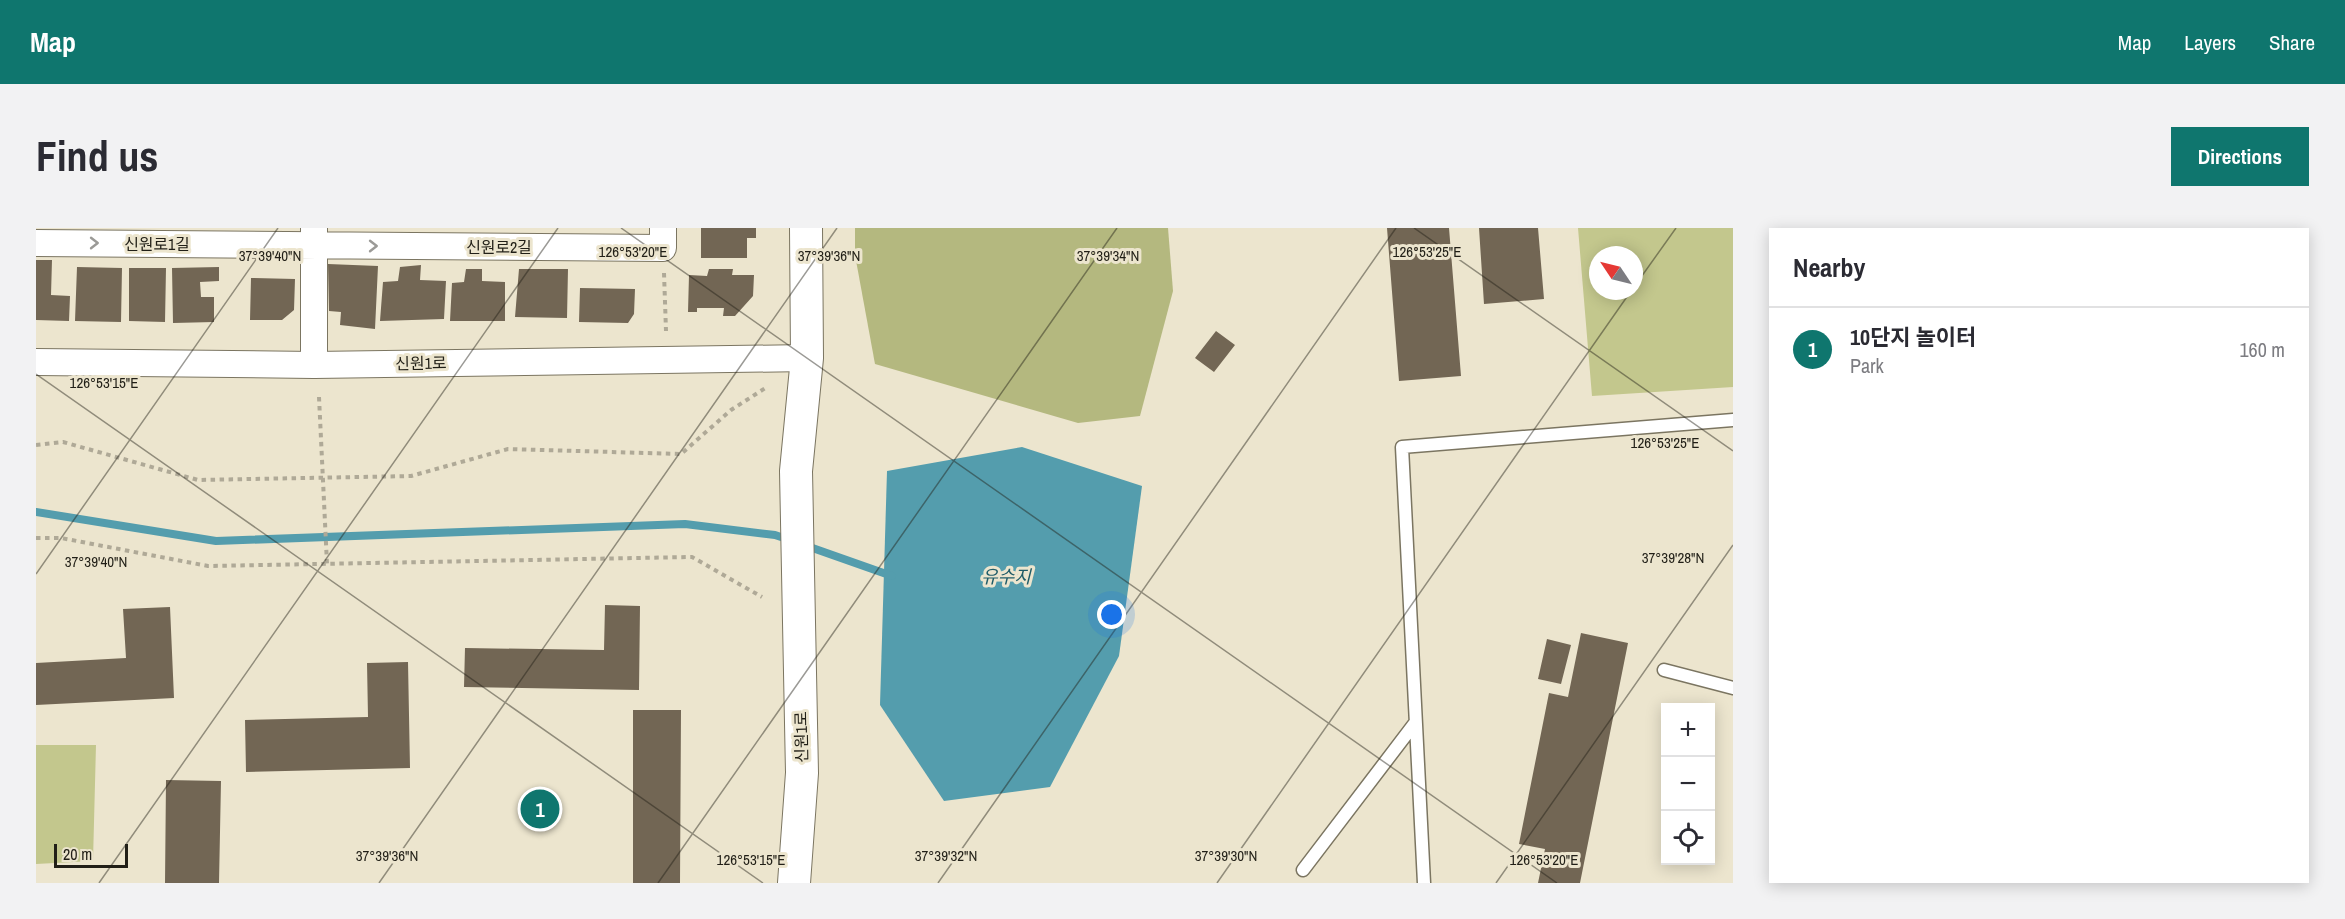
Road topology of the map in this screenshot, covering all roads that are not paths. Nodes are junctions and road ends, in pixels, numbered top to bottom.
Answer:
1 (806, 228) edge
2 (314, 237) edge
3 (663, 238) edge
4 (36, 243) edge
5 (807, 358) junction
6 (36, 362) edge
7 (314, 365) junction
8 (1733, 420) edge
9 (1664, 670) dead end
10 (1733, 688) edge
11 (1415, 723) junction
12 (1303, 870) dead end
13 (794, 883) edge
14 (1424, 883) edge

1 - 5 street
2 -> 3 street, 신원로2길
4 -> 2 street, 신원로1길
2 - 7 street
5 - 7 street, 신원1로
5 - 13 street, 신원1로
6 - 7 street, 신원1로
8 - 11 lane
9 - 10 lane
11 - 12 lane
11 - 14 lane

